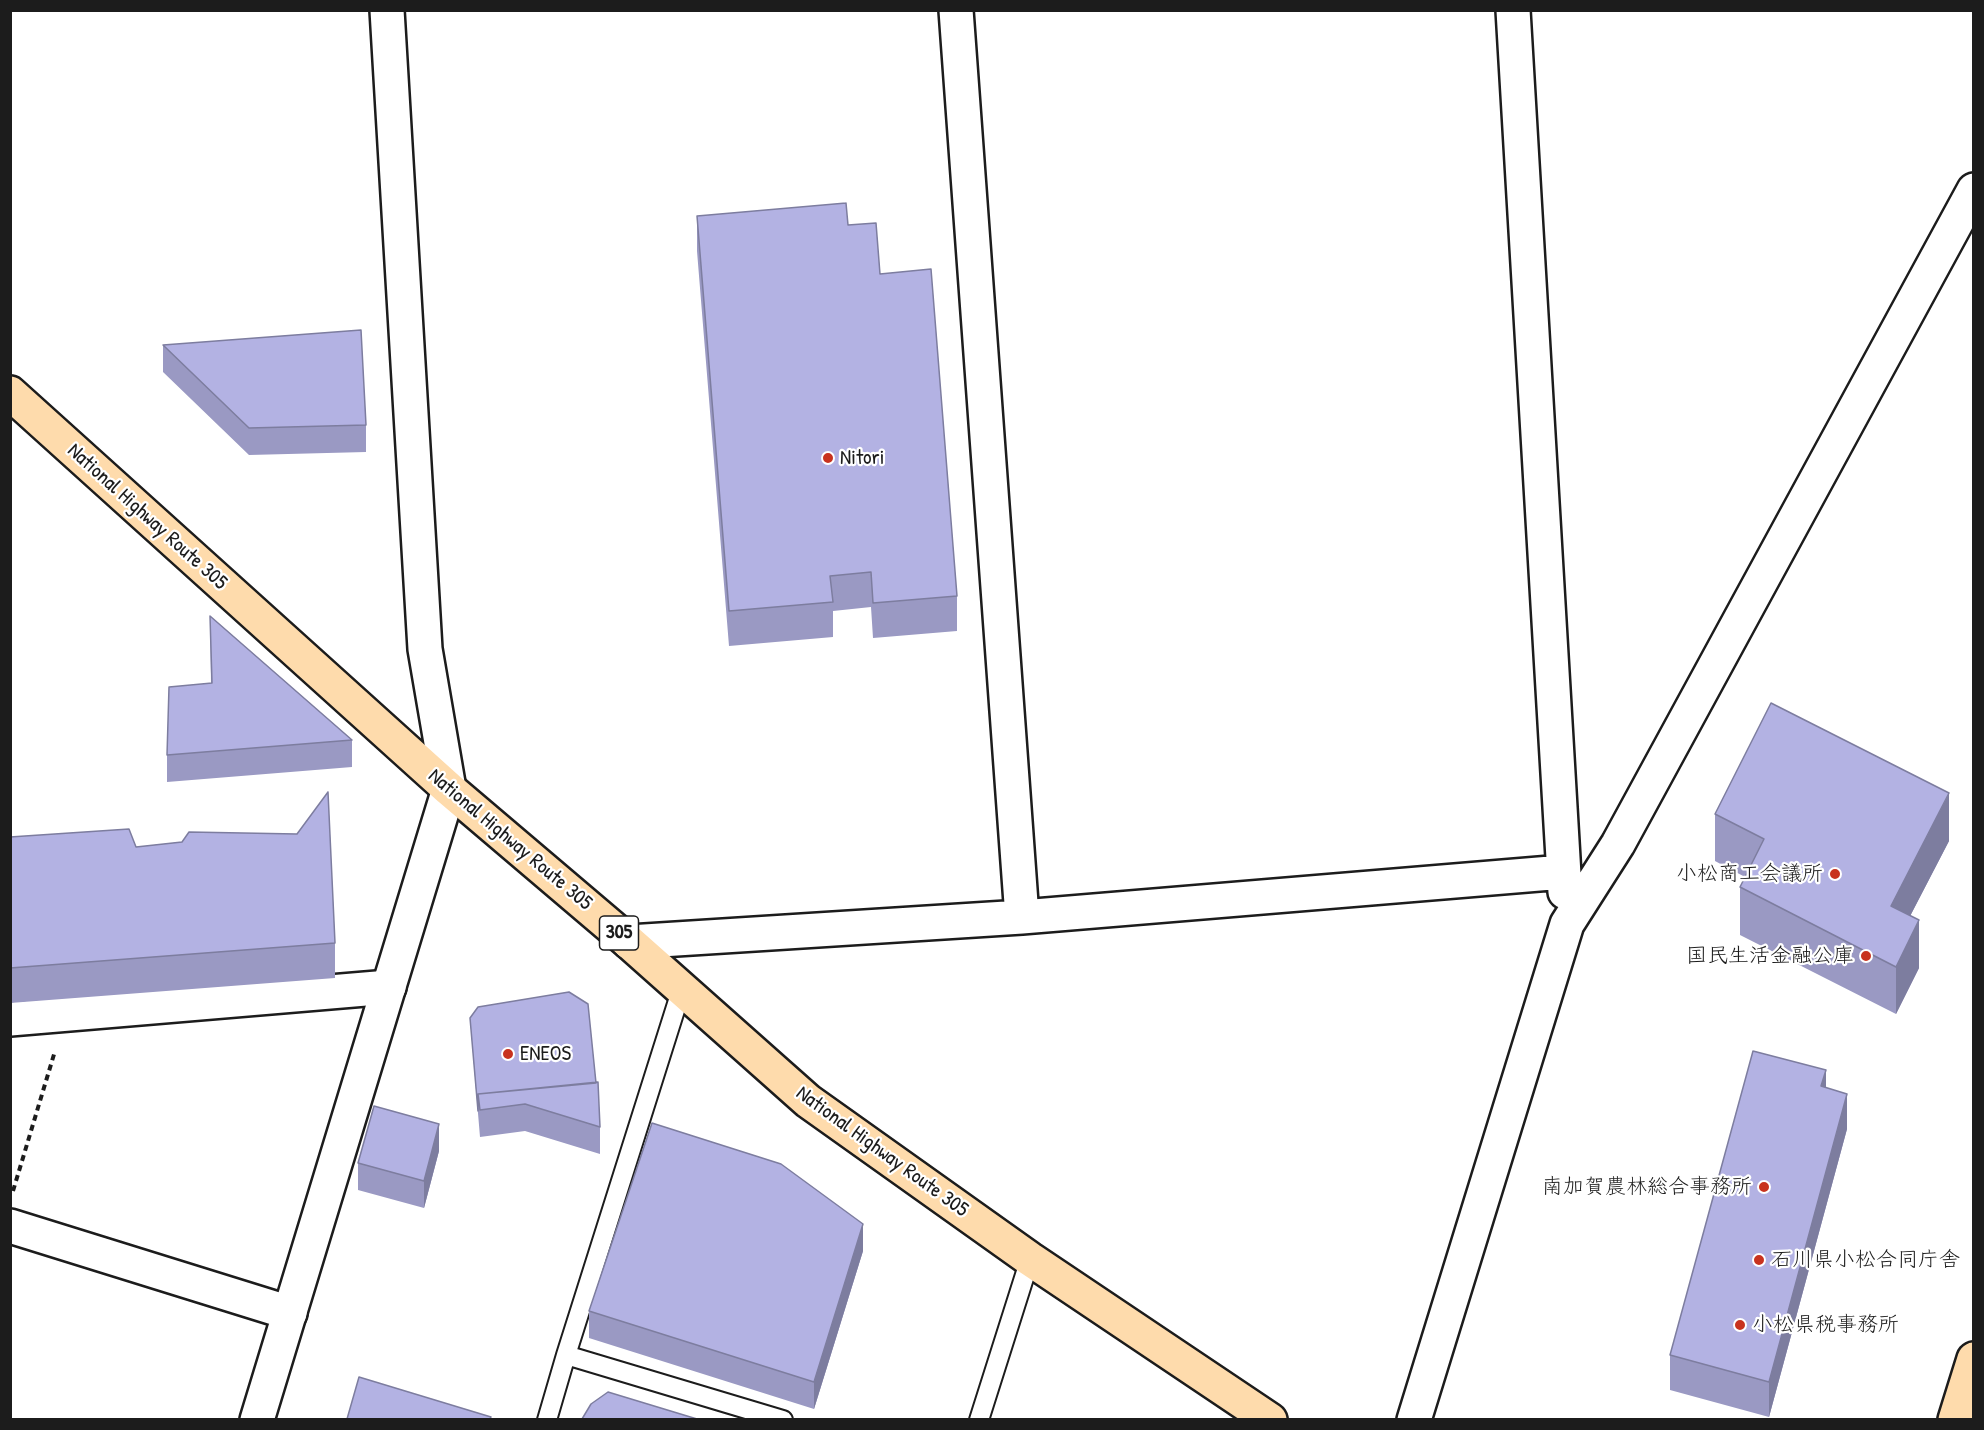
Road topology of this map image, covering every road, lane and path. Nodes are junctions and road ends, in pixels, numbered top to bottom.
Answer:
1 (387, 10) edge
2 (956, 10) edge
3 (1513, 10) edge
4 (1974, 190) edge
5 (10, 393) edge
6 (449, 789) junction
7 (1563, 872) junction
8 (1022, 917) junction
9 (1567, 924) junction
10 (629, 942) junction
11 (388, 987) junction
12 (682, 988) junction
13 (66, 1014) junction
14 (10, 1019) edge
15 (10, 1200) edge
16 (10, 1226) edge
17 (1030, 1259) junction
18 (290, 1313) junction
19 (566, 1355) junction
20 (1974, 1359) edge
21 (257, 1419) edge
22 (547, 1419) edge
23 (783, 1419) edge
24 (979, 1419) edge
25 (1270, 1419) edge
26 (1414, 1419) edge
27 (1955, 1419) edge

1 - 6 street
2 - 8 street
3 - 7 street
4 - 9 street
5 - 6 highway, National Highway Route 305 / 305
6 - 10 highway, National Highway Route 305 / 305
6 - 11 street
7 - 8 street
7 - 9 street
8 - 10 street
9 - 26 street
10 - 12 highway, National Highway Route 305 / 305
11 - 13 street
11 - 18 street
12 - 17 highway, National Highway Route 305 / 305
12 - 19 lane
13 - 14 street
13 - 15 path
16 - 18 street
17 - 24 lane
17 - 25 highway, National Highway Route 305 / 305
18 - 21 street
19 - 22 lane
19 - 23 lane
20 - 27 highway

